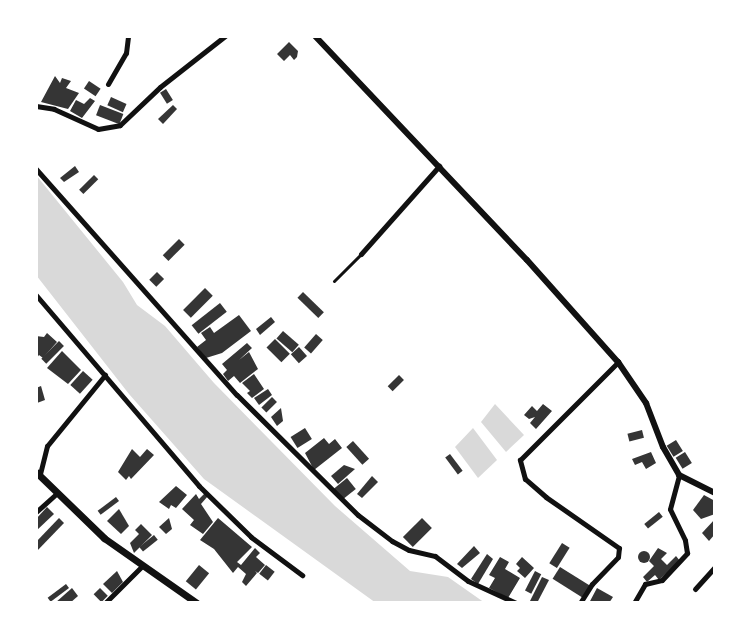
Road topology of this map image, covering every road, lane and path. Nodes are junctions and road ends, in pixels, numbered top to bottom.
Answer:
1 (128, 36) edge
2 (225, 36) edge
3 (315, 36) edge
4 (108, 84) dead end
5 (36, 106) edge
6 (439, 166) junction
7 (36, 169) edge
8 (361, 254) joint
9 (334, 281) dead end
10 (36, 295) edge
11 (618, 362) junction
12 (106, 375) junction
13 (38, 474) edge
14 (679, 475) junction
15 (57, 493) junction
16 (715, 493) edge
17 (36, 512) edge
18 (141, 567) junction
19 (715, 567) edge
20 (302, 575) dead end
21 (695, 589) dead end
22 (105, 603) edge
23 (197, 603) edge
24 (516, 603) edge
25 (580, 603) edge
26 (634, 603) edge

1 - 4 street
2 - 5 street
3 - 6 street
6 - 8 street
6 - 11 street
7 - 24 street
8 - 9 lane
10 - 12 street
11 - 14 street
11 - 25 street
12 - 13 street
12 - 20 street
13 - 15 main road
14 - 16 street
14 - 26 street
15 - 17 street
15 - 18 main road
18 - 22 street
18 - 23 main road
19 - 21 street

